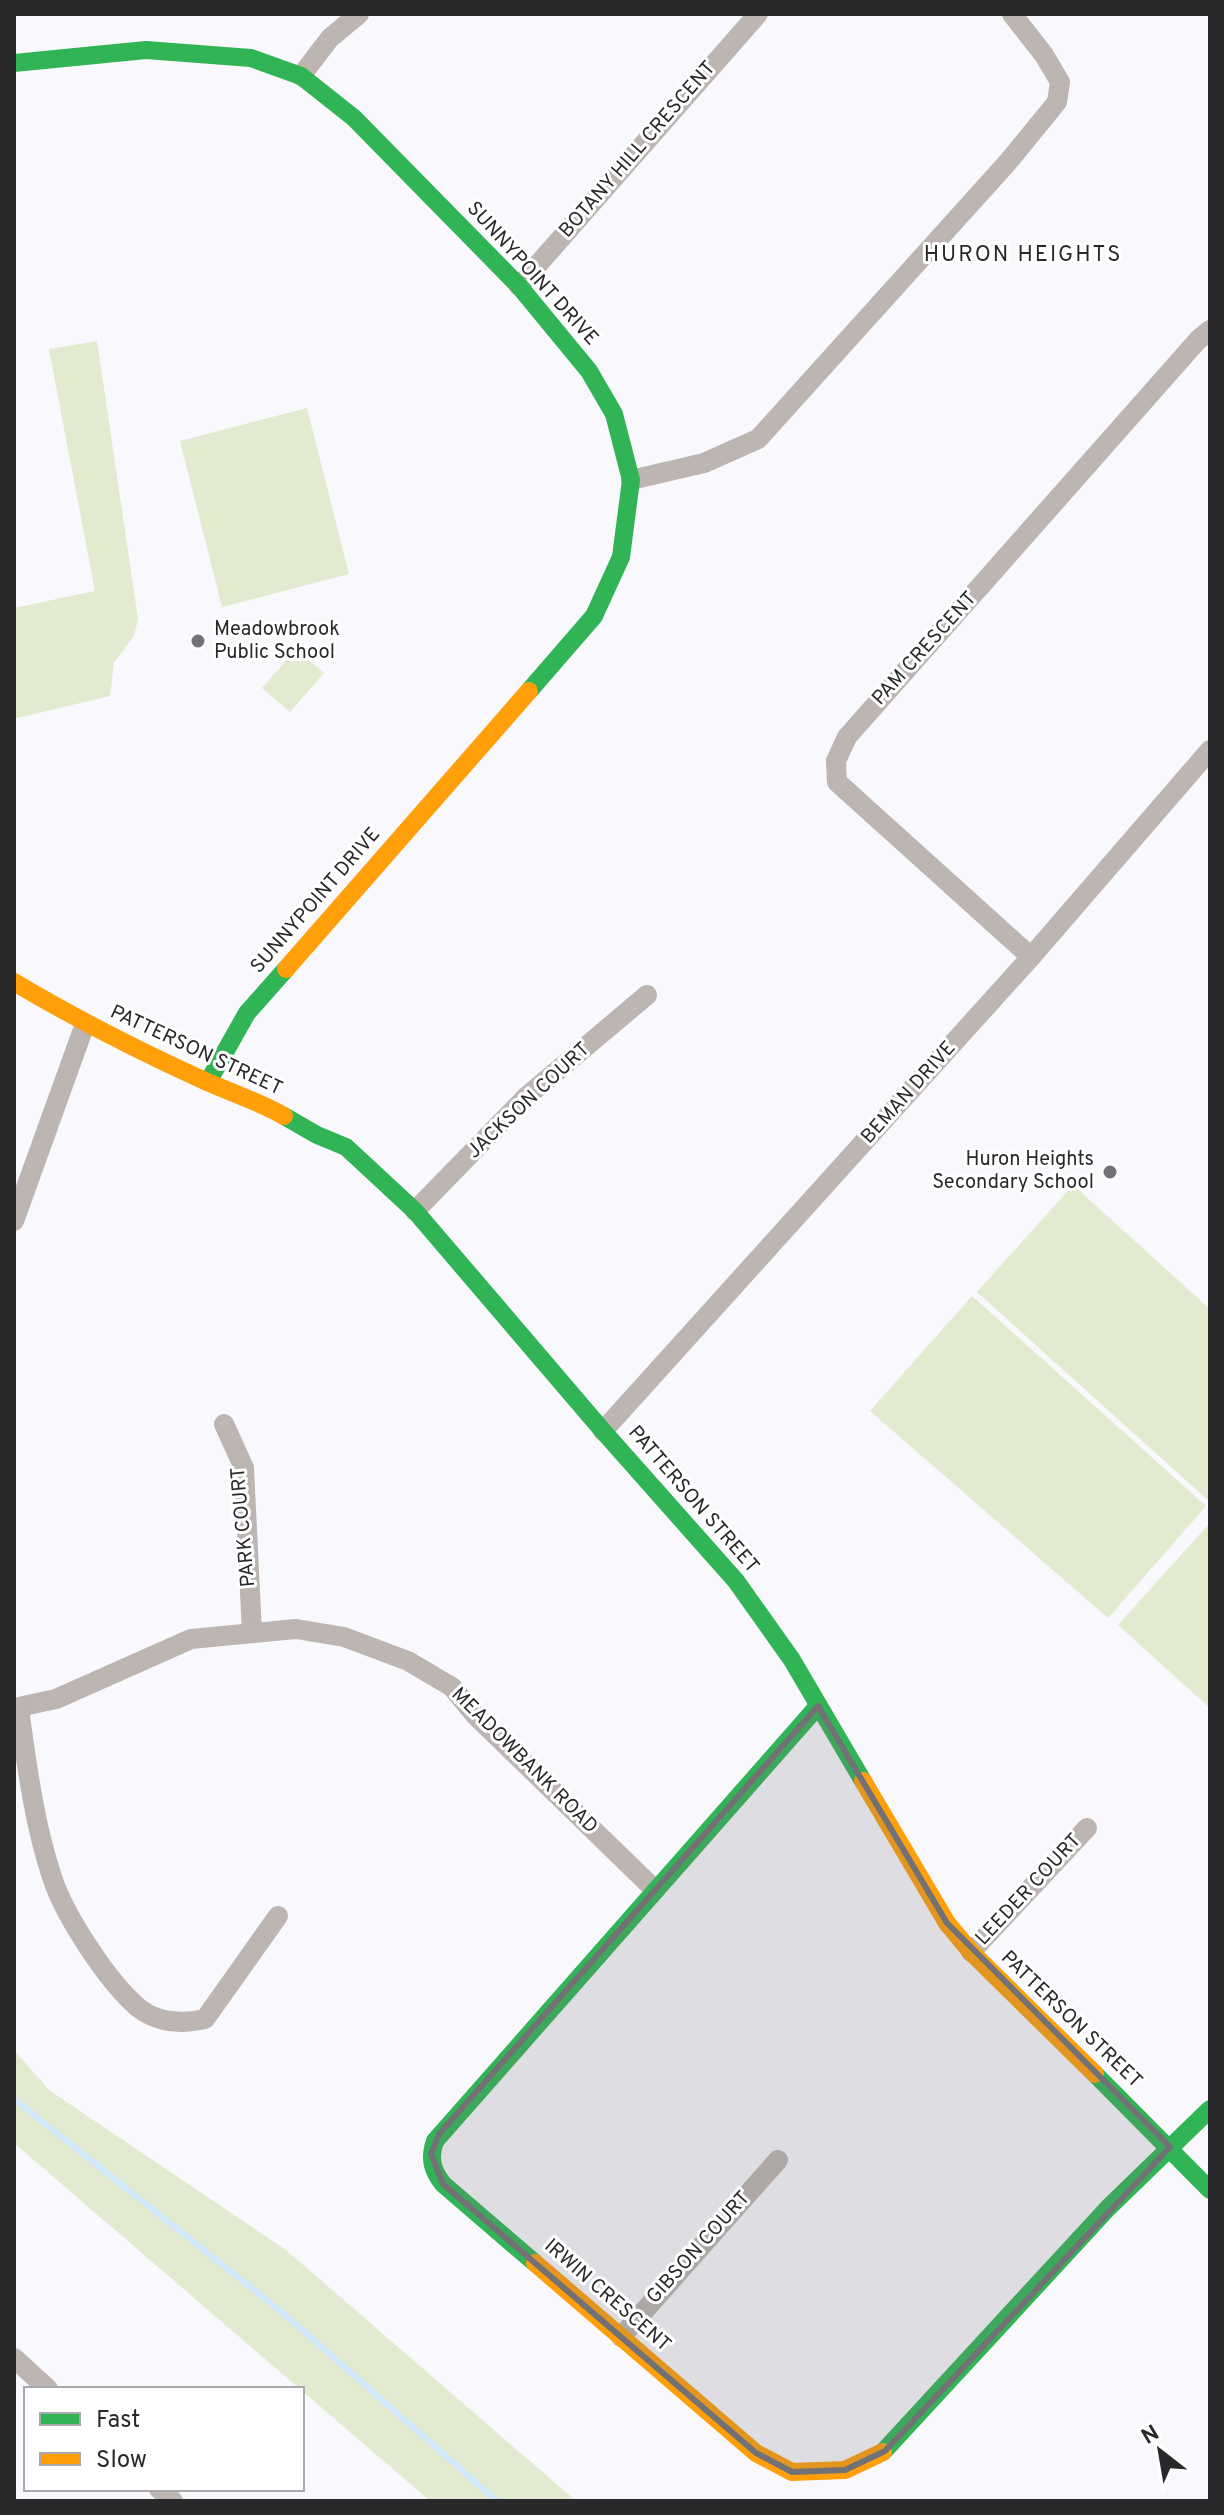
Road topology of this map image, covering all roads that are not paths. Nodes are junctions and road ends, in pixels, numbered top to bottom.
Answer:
1 (359, 14) edge
2 (758, 14) edge
3 (1012, 14) edge
4 (14, 63) edge
5 (301, 76) junction
6 (519, 286) junction
7 (1210, 330) edge
8 (631, 480) junction
9 (1210, 750) edge
10 (1031, 957) junction
11 (14, 982) edge
12 (647, 995) dead end
13 (85, 1024) junction
14 (208, 1082) junction
15 (415, 1211) junction
16 (14, 1221) edge
17 (224, 1424) dead end
18 (603, 1431) junction
19 (252, 1633) junction
20 (818, 1706) junction
21 (16, 1709) edge
22 (1087, 1828) dead end
23 (655, 1890) junction
24 (278, 1916) dead end
25 (971, 1952) junction
26 (1210, 2109) edge
27 (1170, 2147) junction
28 (778, 2160) dead end
29 (1210, 2190) edge
30 (621, 2337) junction
31 (14, 2358) edge
32 (46, 2387) edge

1 - 5 street
2 - 6 street, BOTANY HILL CRESCENT
3 - 8 street
4 - 5 street, SUNNYPOINT DRIVE
5 - 6 street, SUNNYPOINT DRIVE
6 - 8 street, SUNNYPOINT DRIVE
7 - 10 street, PAM CRESCENT
8 - 14 street, SUNNYPOINT DRIVE
9 - 10 street, BEMAN DRIVE
10 - 18 street, BEMAN DRIVE
11 - 13 street, PATTERSON STREET
12 - 15 street, JACKSON COURT
13 - 14 street, PATTERSON STREET
13 - 16 street
14 - 15 street, PATTERSON STREET
15 - 18 street, PATTERSON STREET
17 - 19 street, PARK COURT
18 - 20 street, PATTERSON STREET
19 - 21 street, MEADOWBANK ROAD
19 - 23 street, MEADOWBANK ROAD
20 - 23 street, IRWIN CRESCENT
20 - 25 street, PATTERSON STREET
21 - 24 street
22 - 25 street, LEEDER COURT
23 - 30 street, IRWIN CRESCENT
25 - 27 street, PATTERSON STREET
26 - 27 street, IRWIN CRESCENT
27 - 29 street, PATTERSON STREET
27 - 30 street, IRWIN CRESCENT
28 - 30 street, GIBSON COURT
31 - 32 street

